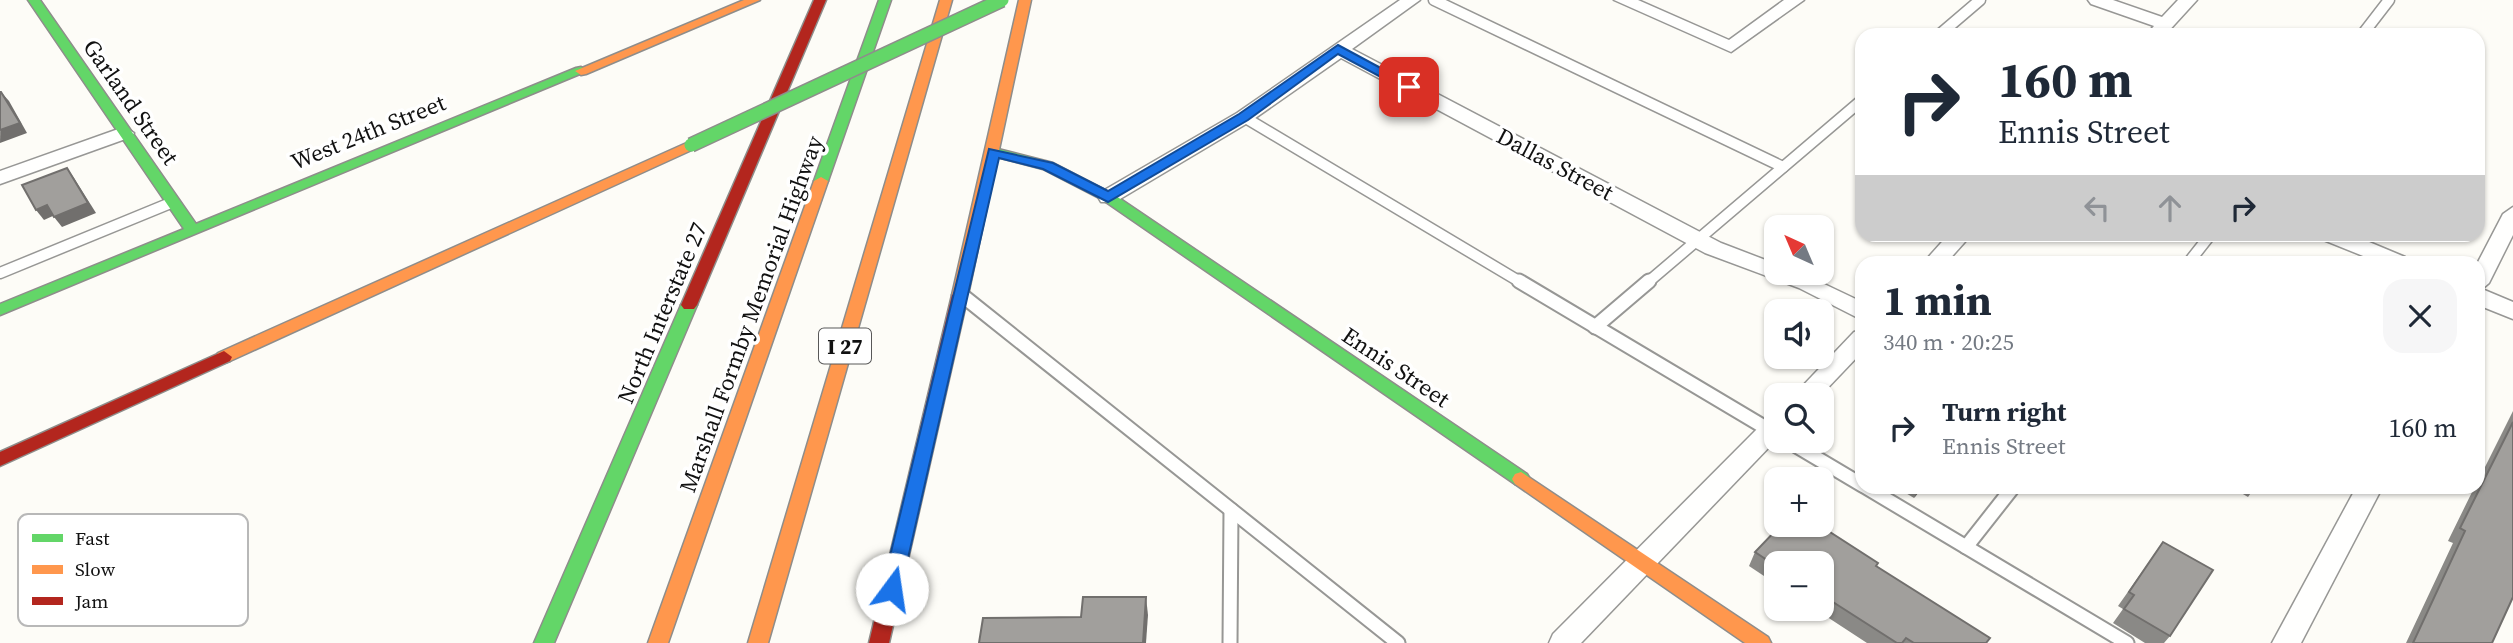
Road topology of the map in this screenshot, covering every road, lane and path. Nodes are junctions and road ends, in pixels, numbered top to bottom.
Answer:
1 (34, 0) edge
2 (754, 0) edge
3 (820, 0) edge
4 (885, 0) edge
5 (946, 0) edge
6 (1002, 0) edge
7 (1025, 0) edge
8 (1411, 0) edge
9 (1434, 0) edge
10 (1623, 0) edge
11 (1795, 0) edge
12 (1980, 0) edge
13 (2097, 0) edge
14 (2188, 0) edge
15 (2389, 0) edge
16 (1946, 28) edge
17 (2158, 28) edge
18 (2161, 28) edge
19 (2367, 28) edge
20 (1338, 49) junction
21 (1855, 106) edge
22 (1244, 117) junction
23 (124, 133) junction
24 (994, 152) junction
25 (1783, 167) junction
26 (0, 178) edge
27 (1108, 197) junction
28 (173, 202) junction
29 (2513, 214) edge
30 (192, 229) junction
31 (1698, 240) junction
32 (1954, 242) edge
33 (2205, 242) edge
34 (2348, 242) edge
35 (1941, 256) edge
36 (2194, 256) edge
37 (2382, 256) edge
38 (1764, 266) edge
39 (2485, 269) edge
40 (0, 273) edge
41 (1811, 285) edge
42 (961, 294) junction
43 (2485, 299) edge
44 (1855, 308) edge
45 (0, 310) edge
46 (2513, 311) edge
47 (1595, 327) junction
48 (1855, 345) edge
49 (1818, 383) edge
50 (1764, 425) edge
51 (1764, 446) edge
52 (1810, 453) edge
53 (0, 459) edge
54 (1855, 481) edge
55 (1877, 494) edge
56 (2008, 494) edge
57 (2366, 494) edge
58 (1231, 510) junction
59 (1966, 547) junction
60 (1641, 561) junction
61 (544, 643) edge
62 (658, 643) edge
63 (758, 643) edge
64 (879, 643) edge
65 (1230, 643) edge
66 (1398, 643) edge
67 (1563, 643) edge
68 (1761, 643) edge
69 (2127, 643) edge
70 (2286, 643) edge

1 - 23 main road, Garland Street
2 - 30 main road, West 24th Street
3 - 61 main road, North Interstate 27
4 - 62 main road, Marshall Formby Memorial Highway
5 - 63 main road, I 27
6 - 53 main road, bridge
7 - 24 main road
8 - 20 street
9 - 25 lane
10 - 11 street
12 - 16 lane
13 - 17 street
14 - 18 street
15 - 19 lane
20 - 22 street
20 - 31 street, Dallas Street
21 - 25 lane
22 - 27 street
22 - 47 lane
23 - 26 street
23 - 28 main road, Garland Street
24 - 27 main road, Ennis Street
24 - 42 main road
25 - 31 lane
27 - 60 main road, Ennis Street
28 - 30 main road, Garland Street
28 - 40 lane
29 - 39 street
30 - 45 main road, West 24th Street
31 - 38 street, Dallas Street
31 - 47 lane
32 - 35 street
33 - 36 lane
34 - 37 street
41 - 44 street, Dallas Street
42 - 58 lane
42 - 64 main road
43 - 46 street
47 - 50 lane
48 - 49 street
51 - 60 street
52 - 54 lane
55 - 59 lane
56 - 59 lane
57 - 70 street
58 - 65 lane
58 - 66 lane
59 - 69 lane
60 - 67 street
60 - 68 main road, Ennis Street

